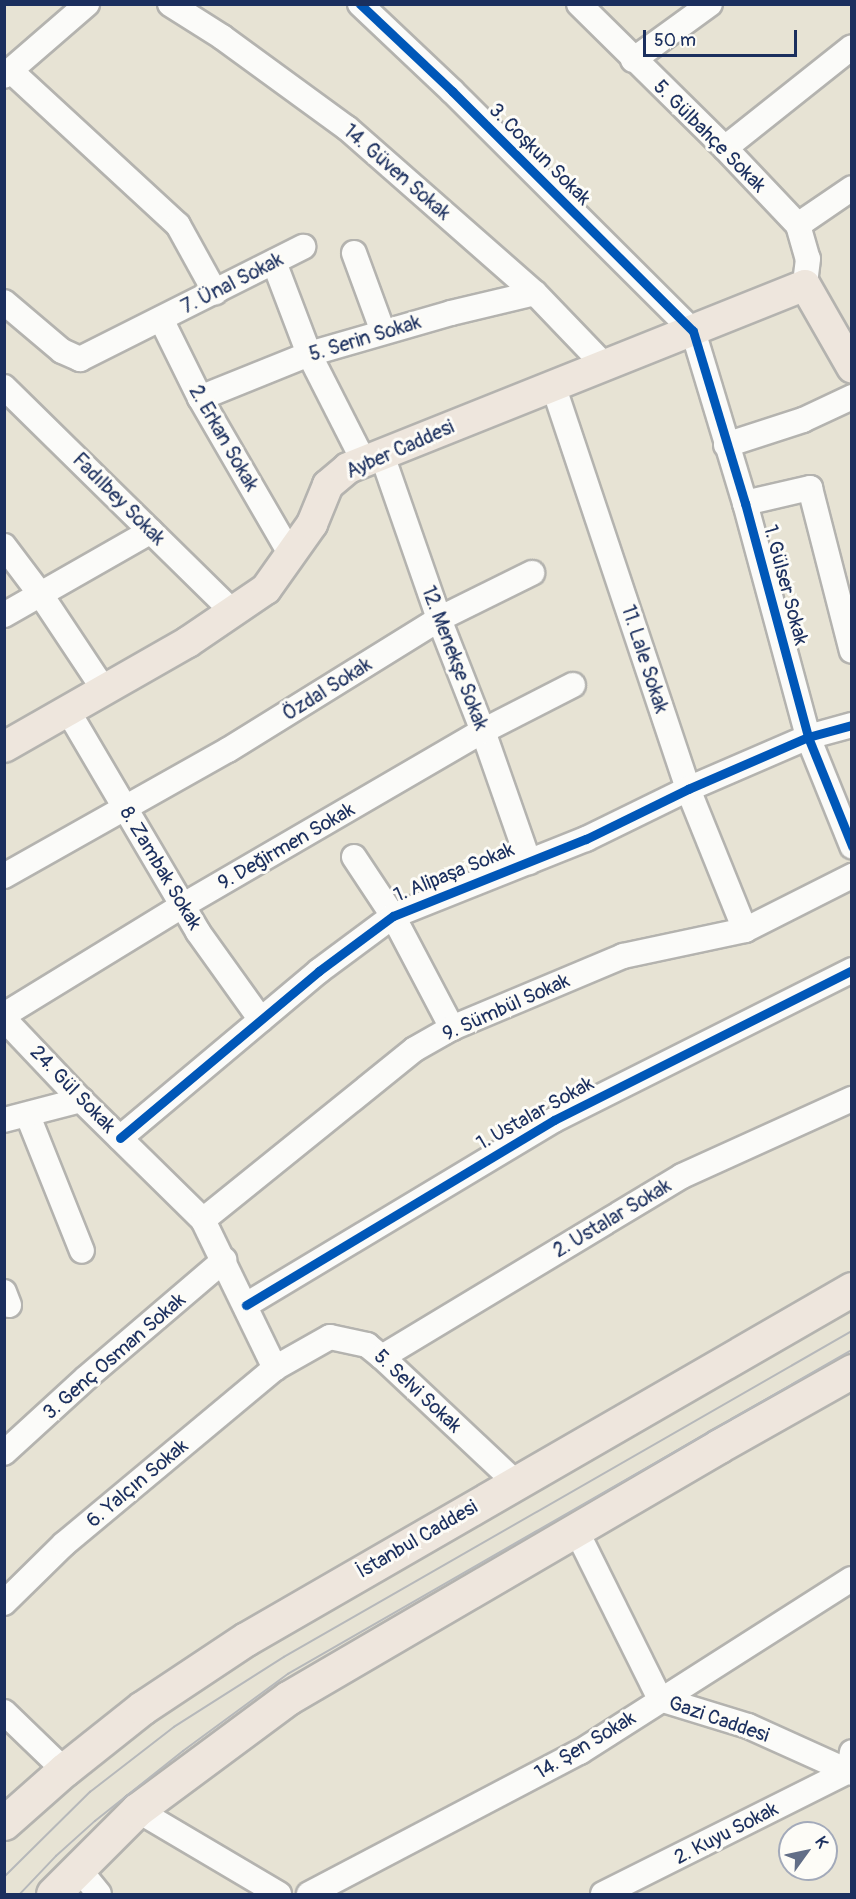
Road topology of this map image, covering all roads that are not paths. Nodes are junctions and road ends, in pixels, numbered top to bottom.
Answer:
1 (87, 4) edge
2 (170, 4) edge
3 (360, 4) edge
4 (579, 4) edge
5 (710, 4) edge
6 (852, 47) edge
7 (633, 60) junction
8 (8, 73) edge
9 (725, 148) junction
10 (852, 188) edge
11 (798, 225) junction
12 (303, 247) dead end
13 (354, 253) dead end
14 (274, 262) junction
15 (805, 285) junction
16 (215, 292) junction
17 (535, 293) junction
18 (4, 302) edge
19 (161, 319) junction
20 (693, 331) junction
21 (383, 332) junction
22 (309, 354) junction
23 (604, 364) junction
24 (852, 367) edge
25 (554, 385) junction
26 (4, 387) edge
27 (852, 397) edge
28 (200, 398) junction
29 (726, 445) junction
30 (373, 458) junction
31 (745, 503) junction
32 (151, 531) junction
33 (4, 546) edge
34 (291, 555) junction
35 (532, 573) dead end
36 (41, 595) junction
37 (232, 612) junction
38 (4, 615) edge
39 (439, 619) junction
40 (852, 651) edge
41 (573, 685) dead end
42 (104, 690) junction
43 (68, 711) junction
44 (852, 725) edge
45 (483, 731) junction
46 (808, 737) junction
47 (4, 747) edge
48 (688, 789) junction
49 (125, 809) junction
50 (852, 846) edge
51 (354, 857) dead end
52 (529, 862) junction
53 (4, 876) edge
54 (852, 876) edge
55 (182, 906) junction
56 (393, 916) junction
57 (745, 930) junction
58 (852, 970) edge
59 (4, 1017) edge
60 (261, 1020) junction
61 (452, 1028) junction
62 (852, 1099) edge
63 (81, 1100) junction
64 (16, 1118) edge
65 (120, 1138) junction
66 (204, 1220) junction
67 (82, 1251) dead end
68 (224, 1260) junction
69 (852, 1288) edge
70 (246, 1305) junction
71 (382, 1357) junction
72 (275, 1368) junction
73 (852, 1371) edge
74 (4, 1453) edge
75 (516, 1482) junction
76 (576, 1530) junction
77 (852, 1579) edge
78 (4, 1603) edge
79 (660, 1699) junction
80 (4, 1712) edge
81 (851, 1765) edge
82 (64, 1770) junction
83 (137, 1810) junction
84 (4, 1822) edge
85 (78, 1868) junction
86 (608, 1893) edge
87 (53, 1894) edge
88 (99, 1894) edge
89 (279, 1894) edge
90 (309, 1894) edge

1 - 8 street
2 - 17 street, 14. Güven Sokak
3 - 20 street, 3. Coşkun Sokak
4 - 7 street, 5. Gülbahçe Sokak
5 - 7 street
6 - 9 street
7 - 9 street, 5. Gülbahçe Sokak
8 - 16 street
9 - 11 street, 5. Gülbahçe Sokak
10 - 11 street
11 - 15 street, 5. Gülbahçe Sokak
12 - 14 street, 7. Ünal Sokak
13 - 21 street
14 - 16 street, 7. Ünal Sokak
14 - 22 street, 12. Menekşe Sokak
15 - 20 main road, Ayber Caddesi
15 - 24 main road
16 - 19 street, 7. Ünal Sokak
17 - 21 street, 5. Serin Sokak
17 - 23 street, 14. Güven Sokak
18 - 19 street, 7. Ünal Sokak
19 - 28 street, 2. Erkan Sokak
20 - 23 main road, Ayber Caddesi
20 - 29 street, 1. Gülser Sokak
21 - 22 street, 5. Serin Sokak
22 - 28 street, 5. Serin Sokak
22 - 30 street, 12. Menekşe Sokak
23 - 25 main road, Ayber Caddesi
25 - 30 main road, Ayber Caddesi
25 - 48 street, 11. Lale Sokak
26 - 32 street, Fadılbey Sokak
27 - 29 street
28 - 34 street, 2. Erkan Sokak
29 - 31 street, 1. Gülser Sokak
30 - 34 main road, Ayber Caddesi
30 - 39 street, 12. Menekşe Sokak
31 - 40 street
31 - 46 street, 1. Gülser Sokak
32 - 36 street
32 - 37 street, Fadılbey Sokak
33 - 36 street
34 - 37 main road, Ayber Caddesi
35 - 39 street, Özdal Sokak
36 - 38 street
36 - 42 street
37 - 42 main road, Ayber Caddesi
39 - 45 street, 12. Menekşe Sokak
39 - 49 street, Özdal Sokak
41 - 45 street, 9. Değirmen Sokak
42 - 43 main road, Ayber Caddesi
43 - 47 main road, Ayber Caddesi
43 - 49 street, 8. Zambak Sokak
44 - 46 street, 1. Alipaşa Sokak
45 - 52 street, 12. Menekşe Sokak
45 - 55 street, 9. Değirmen Sokak
46 - 48 street, 1. Alipaşa Sokak
46 - 50 street, 1. Gülser Sokak
48 - 52 street, 1. Alipaşa Sokak
48 - 57 street, 11. Lale Sokak
49 - 53 street, Özdal Sokak
49 - 55 street, 8. Zambak Sokak
51 - 56 street
52 - 56 street, 1. Alipaşa Sokak
54 - 57 street, 9. Sümbül Sokak
55 - 59 street, 9. Değirmen Sokak
55 - 60 street, 8. Zambak Sokak
56 - 60 street, 1. Alipaşa Sokak
56 - 61 street
57 - 61 street, 9. Sümbül Sokak
58 - 70 street, 1. Ustalar Sokak
59 - 63 street, 24. Gül Sokak
60 - 65 street, 1. Alipaşa Sokak
61 - 66 street, 9. Sümbül Sokak
62 - 71 street, 2. Ustalar Sokak
63 - 64 street
63 - 65 street, 24. Gül Sokak
64 - 67 street
65 - 66 street, 24. Gül Sokak
66 - 68 street, 24. Gül Sokak
68 - 70 street, 24. Gül Sokak
68 - 74 street, 3. Genç Osman Sokak
69 - 75 highway, İstanbul Caddesi
70 - 72 street, 24. Gül Sokak
71 - 72 street, 5. Selvi Sokak
71 - 75 street, 5. Selvi Sokak
72 - 78 street, 6. Yalçın Sokak
73 - 76 highway
75 - 82 highway, İstanbul Caddesi
76 - 79 street, Gazi Caddesi
76 - 83 highway
77 - 79 street, 14. Şen Sokak
79 - 81 street, Gazi Caddesi
79 - 90 street, 14. Şen Sokak
80 - 82 street
81 - 86 street, 2. Kuyu Sokak
82 - 84 highway, İstanbul Caddesi
83 - 85 highway
83 - 89 street
85 - 87 highway
85 - 88 street

